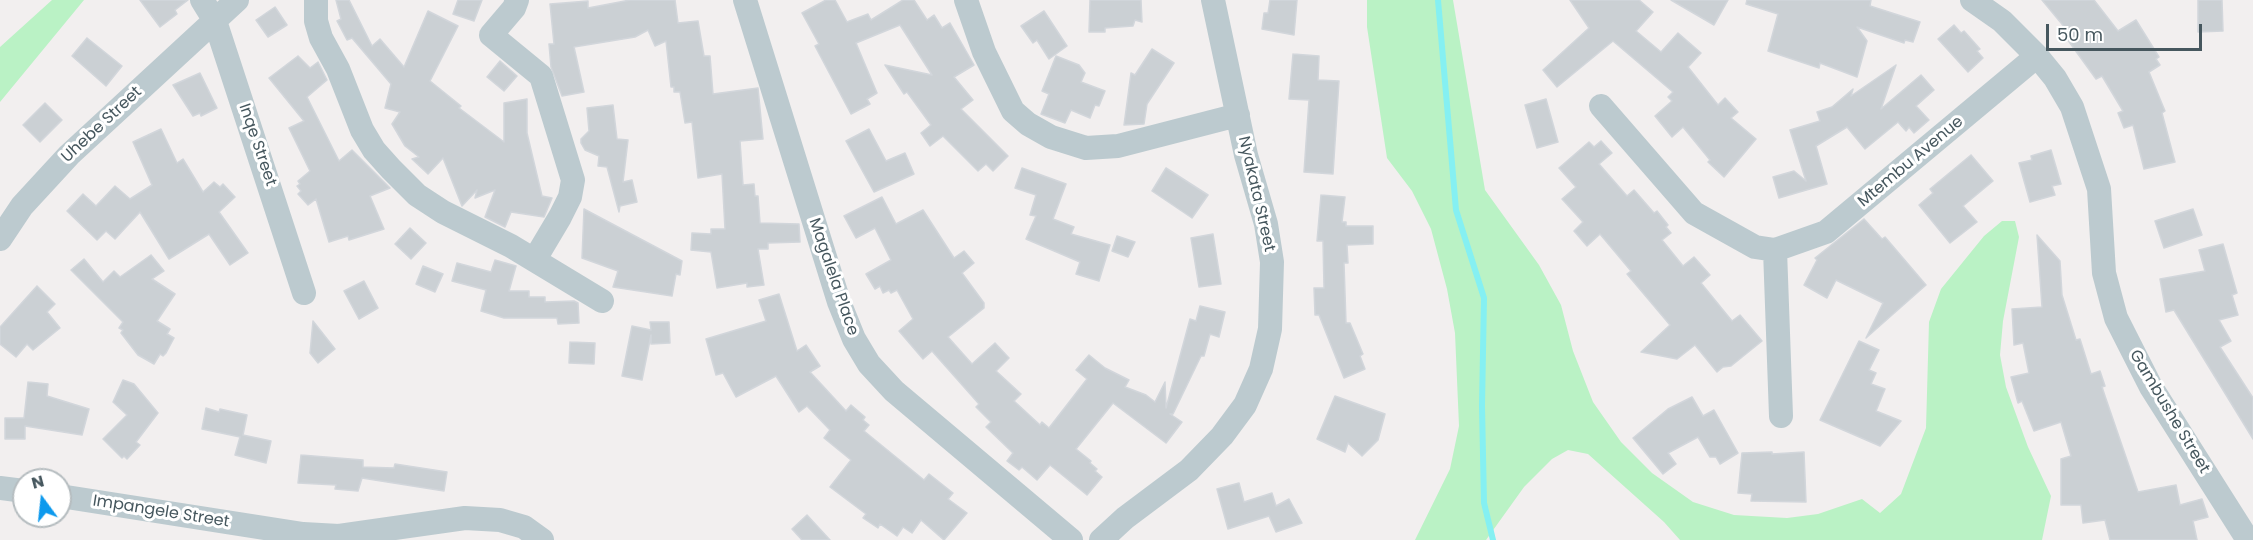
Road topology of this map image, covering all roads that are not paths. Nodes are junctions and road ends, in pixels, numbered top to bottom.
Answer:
1 (202, 0) edge
2 (237, 0) edge
3 (316, 0) edge
4 (517, 0) edge
5 (746, 0) edge
6 (966, 0) edge
7 (1213, 0) edge
8 (1972, 0) edge
9 (215, 21) junction
10 (2037, 56) junction
11 (1601, 106) dead end
12 (1238, 116) junction
13 (0, 238) edge
14 (1775, 250) junction
15 (535, 259) junction
16 (304, 293) dead end
17 (603, 301) dead end
18 (1781, 416) dead end
19 (72, 498) edge
20 (542, 540) edge
21 (1071, 540) edge
22 (1101, 540) edge
23 (2248, 540) edge

1 - 9 street, Inqe Street
2 - 9 street, Uhebe Street
3 - 15 street
4 - 15 street
5 - 21 street, Magalela Place
6 - 12 street
7 - 12 street, Nyakata Street
8 - 10 street, Gambushe Street
9 - 13 street, Uhebe Street
9 - 16 street, Inqe Street
10 - 14 street, Mtembu Avenue
10 - 23 street, Gambushe Street
11 - 14 street
12 - 22 street, Nyakata Street
14 - 18 street
15 - 17 street
19 - 20 street, Impangele Street

